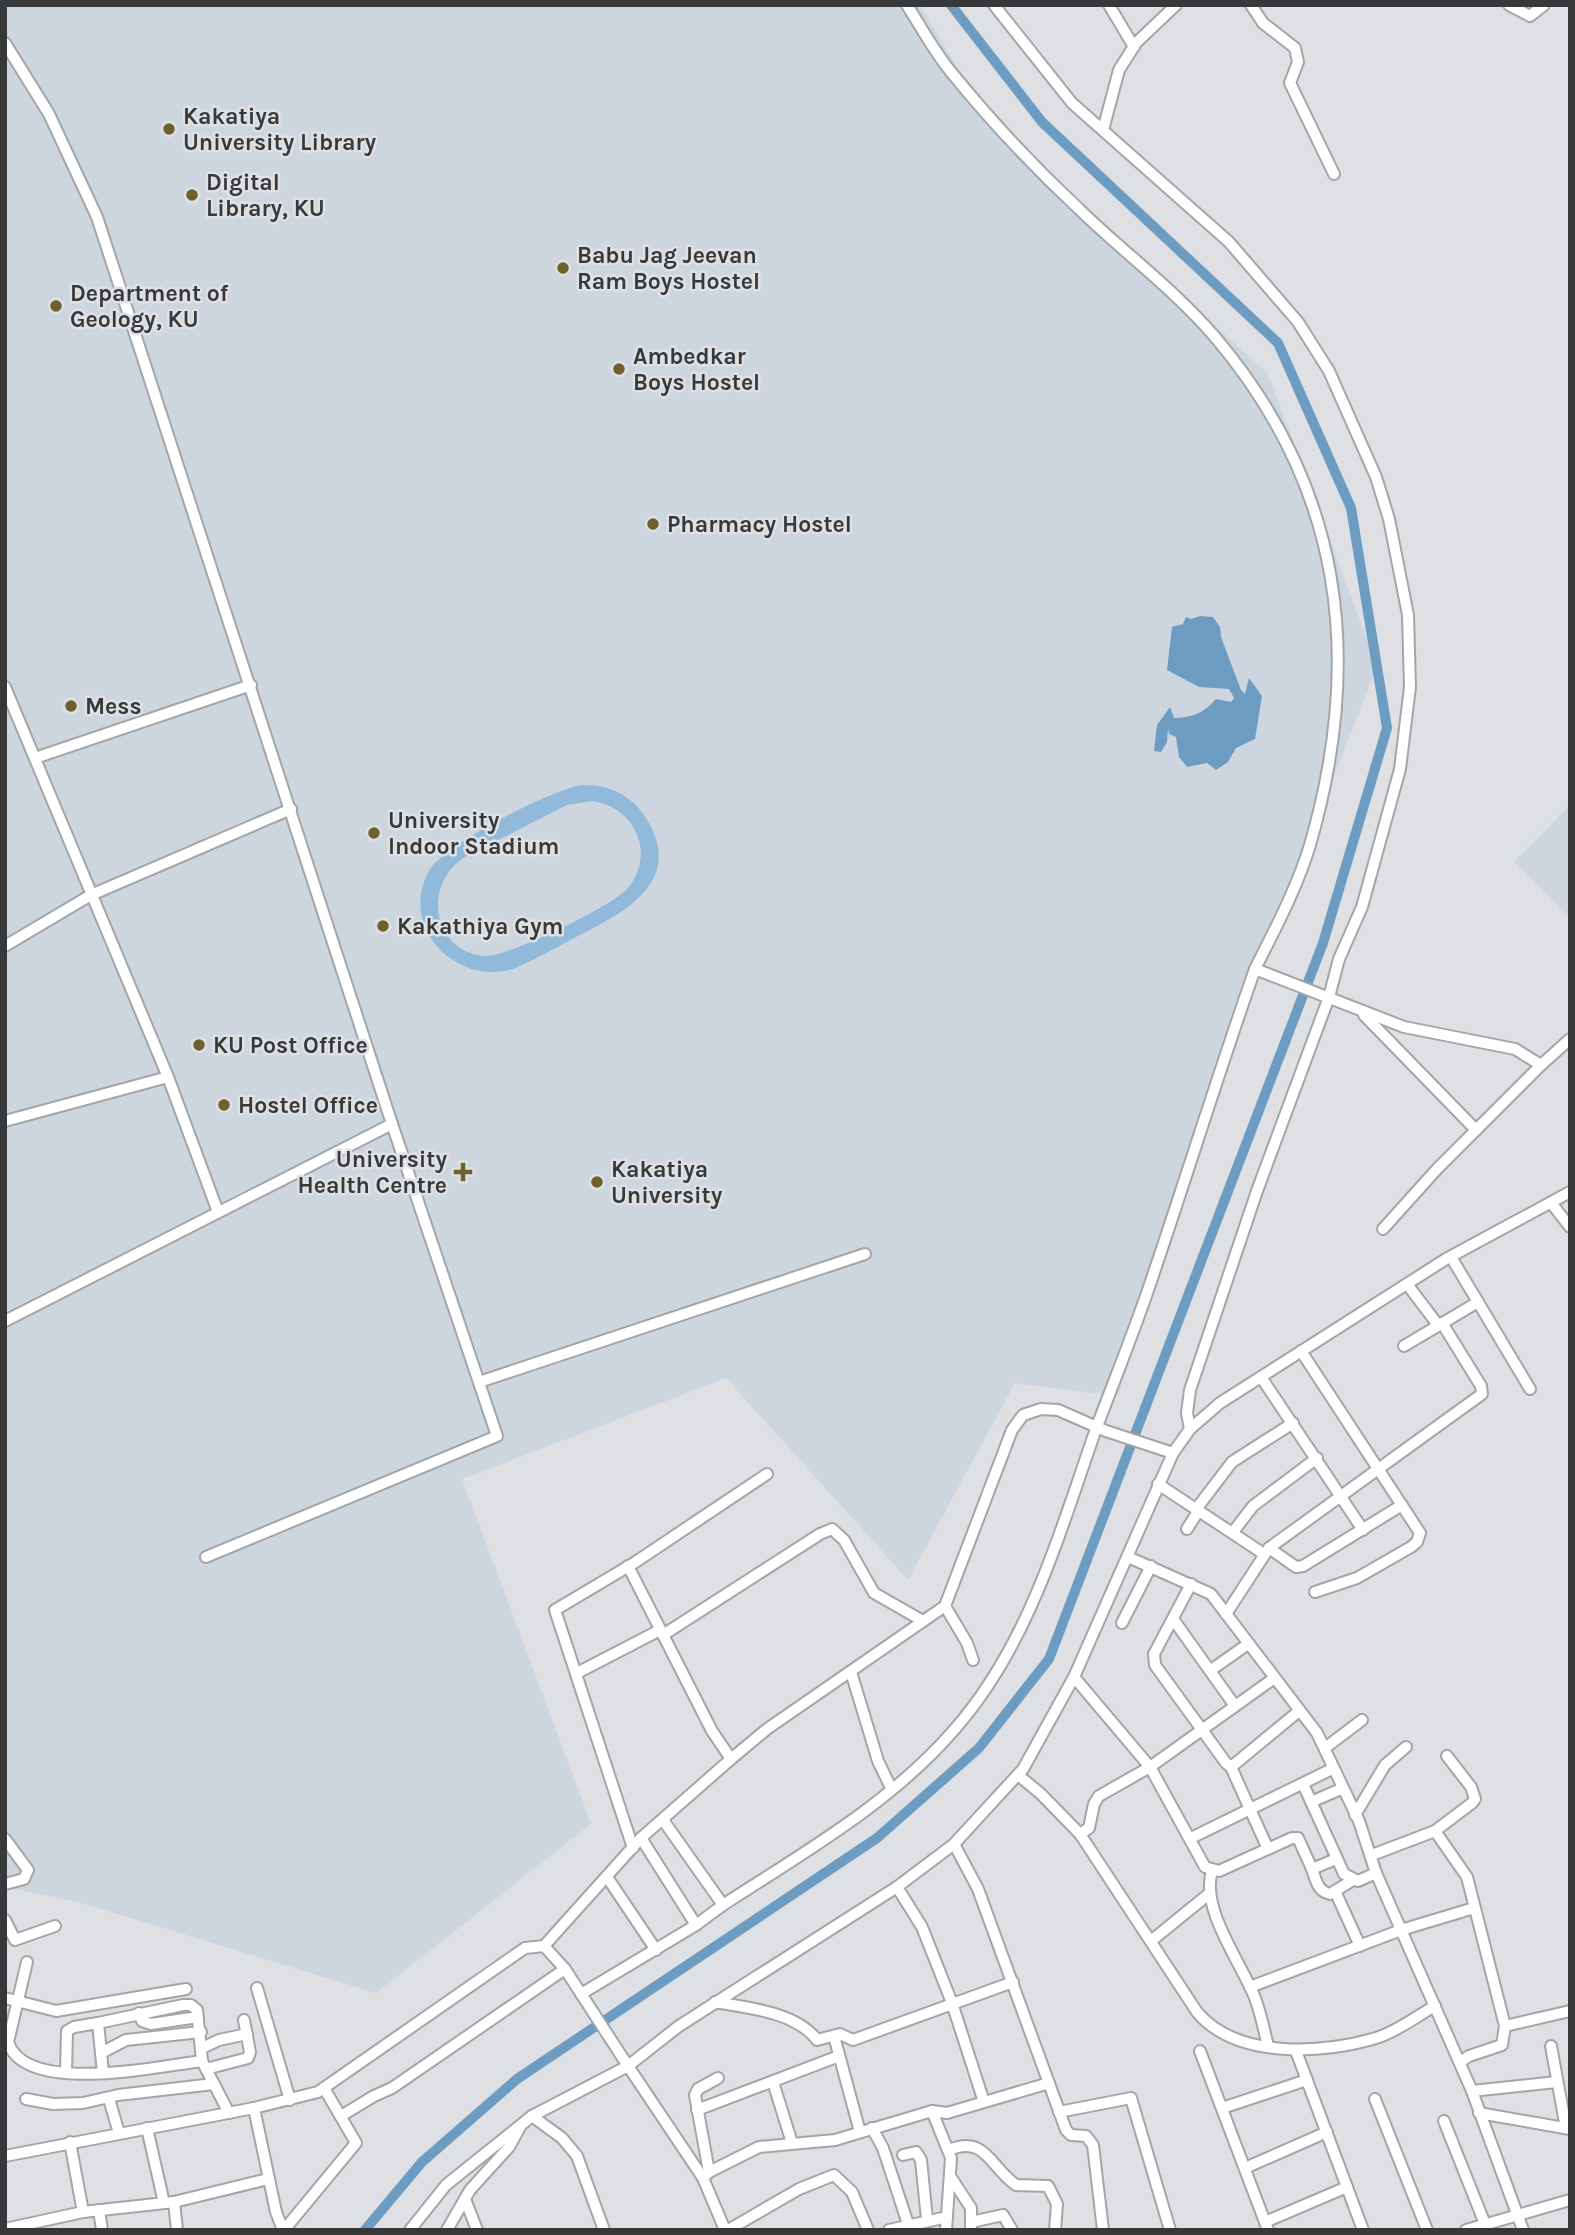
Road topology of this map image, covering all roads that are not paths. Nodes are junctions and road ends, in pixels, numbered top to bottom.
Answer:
1 (907, 5) edge
2 (994, 5) edge
3 (1109, 5) edge
4 (1176, 5) edge
5 (1251, 5) edge
6 (1509, 5) edge
7 (1544, 5) edge
8 (5, 43) edge
9 (1134, 47) junction
10 (1103, 130) junction
11 (1334, 174) dead end
12 (251, 685) junction
13 (5, 687) edge
14 (35, 758) junction
15 (291, 809) junction
16 (91, 895) junction
17 (5, 946) edge
18 (1255, 970) junction
19 (1325, 996) junction
20 (1362, 1013) junction
21 (1570, 1039) edge
22 (1541, 1065) junction
23 (168, 1077) junction
24 (5, 1121) edge
25 (392, 1124) junction
26 (1475, 1130) junction
27 (1570, 1192) edge
28 (1552, 1204) junction
29 (218, 1213) junction
30 (1570, 1227) edge
31 (1383, 1230) dead end
32 (865, 1254) dead end
33 (1451, 1257) junction
34 (1407, 1284) junction
35 (1478, 1302) junction
36 (5, 1321) edge
37 (1440, 1324) junction
38 (1405, 1346) dead end
39 (1301, 1351) junction
40 (1261, 1377) junction
41 (479, 1382) junction
42 (1530, 1389) dead end
43 (1293, 1423) junction
44 (1101, 1429) junction
45 (1190, 1429) junction
46 (1167, 1451) junction
47 (1317, 1458) junction
48 (1380, 1471) junction
49 (767, 1474) dead end
50 (1158, 1484) junction
51 (1342, 1497) junction
52 (1402, 1505) junction
53 (1198, 1509) junction
54 (1187, 1529) dead end
55 (1363, 1530) junction
56 (1233, 1532) junction
57 (1266, 1551) junction
58 (206, 1557) dead end
59 (1128, 1557) junction
60 (628, 1566) junction
61 (1150, 1566) junction
62 (1191, 1584) junction
63 (1315, 1592) dead end
64 (945, 1606) junction
65 (1226, 1614) junction
66 (1173, 1619) junction
67 (923, 1621) junction
68 (1122, 1623) dead end
69 (662, 1632) junction
70 (1248, 1644) junction
71 (973, 1660) dead end
72 (1211, 1670) junction
73 (851, 1672) junction
74 (577, 1673) junction
75 (1074, 1677) junction
76 (1273, 1679) junction
77 (1235, 1706) junction
78 (1299, 1711) junction
79 (1362, 1720) dead end
80 (1203, 1729) junction
81 (1406, 1747) dead end
82 (1325, 1748) junction
83 (1447, 1756) dead end
84 (731, 1759) junction
85 (1231, 1767) junction
86 (1150, 1768) junction
87 (1332, 1769) junction
88 (1018, 1775) junction
89 (1303, 1784) junction
90 (891, 1788) junction
91 (1341, 1789) junction
92 (1311, 1802) junction
93 (1251, 1809) junction
94 (1355, 1815) junction
95 (663, 1820) junction
96 (1436, 1831) junction
97 (1080, 1834) junction
98 (641, 1838) junction
99 (1191, 1838) junction
100 (5, 1839) edge
101 (954, 1844) junction
102 (633, 1848) junction
103 (1268, 1849) junction
104 (1372, 1855) junction
105 (1336, 1859) junction
106 (1312, 1869) junction
107 (1212, 1871) junction
108 (1376, 1873) junction
109 (607, 1877) junction
110 (1353, 1880) junction
111 (5, 1884) edge
112 (897, 1886) junction
113 (1335, 1891) junction
114 (1210, 1893) junction
115 (723, 1905) junction
116 (1474, 1908) junction
117 (5, 1920) edge
118 (55, 1926) dead end
119 (696, 1926) junction
120 (1401, 1930) junction
121 (1151, 1941) junction
122 (544, 1946) junction
123 (1360, 1946) junction
124 (656, 1951) junction
125 (27, 1962) dead end
126 (565, 1969) junction
127 (1013, 1982) junction
128 (1250, 1987) junction
129 (257, 1988) dead end
130 (187, 1989) dead end
131 (584, 1997) junction
132 (5, 1998) edge
133 (19, 2001) junction
134 (715, 2002) junction
135 (952, 2003) junction
136 (1436, 2006) junction
137 (162, 2009) junction
138 (1570, 2011) edge
139 (139, 2013) junction
140 (198, 2017) junction
141 (244, 2020) dead end
142 (163, 2022) junction
143 (98, 2023) junction
144 (1505, 2026) junction
145 (201, 2032) junction
146 (247, 2034) junction
147 (834, 2036) junction
148 (1268, 2046) junction
149 (1551, 2046) dead end
150 (202, 2048) junction
151 (1200, 2051) dead end
152 (1296, 2051) junction
153 (101, 2053) junction
154 (839, 2056) junction
155 (1460, 2062) junction
156 (204, 2065) junction
157 (628, 2066) junction
158 (66, 2072) junction
159 (103, 2073) junction
160 (718, 2078) dead end
161 (1307, 2080) junction
162 (773, 2082) junction
163 (1556, 2082) junction
164 (1049, 2083) junction
165 (214, 2084) junction
166 (324, 2088) junction
167 (1472, 2091) junction
168 (26, 2099) dead end
169 (109, 2099) junction
170 (1375, 2099) dead end
171 (290, 2100) junction
172 (984, 2102) junction
173 (254, 2108) junction
174 (1222, 2108) junction
175 (697, 2110) junction
176 (932, 2111) junction
177 (1059, 2112) junction
178 (229, 2113) junction
179 (1479, 2113) junction
180 (341, 2116) junction
181 (532, 2116) junction
182 (1444, 2121) dead end
183 (521, 2124) junction
184 (147, 2128) junction
185 (872, 2128) junction
186 (1568, 2129) edge
187 (860, 2132) junction
188 (1327, 2132) junction
189 (119, 2133) junction
190 (70, 2142) junction
191 (792, 2143) junction
192 (949, 2150) junction
193 (903, 2155) dead end
194 (5, 2156) edge
195 (1245, 2168) junction
196 (706, 2175) junction
197 (950, 2176) junction
198 (268, 2179) junction
199 (1348, 2187) junction
200 (465, 2199) junction
201 (1570, 2200) edge
202 (169, 2202) junction
203 (99, 2210) junction
204 (83, 2212) junction
205 (1519, 2214) junction
206 (947, 2217) junction
207 (927, 2219) junction
208 (908, 2224) junction
209 (1485, 2224) junction
210 (971, 2226) edge
211 (1267, 2226) edge
212 (26, 2227) edge
213 (5, 2229) edge
214 (102, 2230) edge
215 (177, 2230) edge
216 (284, 2230) edge
217 (410, 2230) edge
218 (447, 2230) edge
219 (477, 2230) edge
220 (604, 2230) edge
221 (726, 2230) edge
222 (869, 2230) edge
223 (890, 2230) edge
224 (946, 2230) edge
225 (1012, 2230) edge
226 (1055, 2230) edge
227 (1103, 2230) edge
228 (1170, 2230) edge
229 (1363, 2230) edge
230 (1427, 2230) edge
231 (1466, 2230) edge
232 (1523, 2230) edge

1 - 18 street
2 - 10 street
3 - 9 street
4 - 9 street
5 - 11 street
6 - 7 street
8 - 12 street
9 - 10 street
10 - 19 street
12 - 14 street
12 - 15 street
13 - 14 street
14 - 16 street
15 - 16 street
15 - 25 street
16 - 17 street
16 - 23 street
18 - 19 street
18 - 44 street
19 - 20 street
19 - 45 street
20 - 22 street
20 - 26 street
21 - 22 street
22 - 26 street
23 - 24 street
23 - 29 street
25 - 29 street
25 - 41 street
26 - 31 street
27 - 28 street
28 - 30 street
28 - 33 street
29 - 36 street
32 - 41 street
33 - 34 street
33 - 35 street
34 - 37 street
34 - 39 street
35 - 37 street
35 - 42 street
37 - 38 street
37 - 48 street
39 - 40 street
39 - 48 street
40 - 43 street
40 - 45 street
41 - 58 street
43 - 47 street
43 - 53 street
44 - 46 street
44 - 64 street
44 - 90 street
45 - 46 street
46 - 50 street
47 - 51 street
47 - 56 street
48 - 51 street
48 - 52 street
49 - 60 street
50 - 53 street
50 - 59 street
51 - 55 street
51 - 57 street
52 - 55 street
52 - 63 street
53 - 54 street
53 - 56 street
55 - 57 street
56 - 57 street
57 - 65 street
59 - 61 street
59 - 75 street
60 - 69 street
60 - 74 street
61 - 62 street
61 - 68 street
62 - 65 street
62 - 66 street
64 - 67 street
64 - 71 street
65 - 70 street
66 - 72 street
66 - 80 street
67 - 69 street
67 - 73 street
69 - 74 street
69 - 84 street
70 - 72 street
70 - 76 street
72 - 77 street
73 - 84 street
73 - 90 street
74 - 102 street
75 - 86 street
75 - 88 street
76 - 77 street
76 - 78 street
77 - 80 street
78 - 82 street
78 - 85 street
79 - 82 street
80 - 85 street
80 - 86 street
81 - 94 street
82 - 87 street
83 - 96 street
84 - 95 street
85 - 93 street
86 - 97 street
86 - 99 street
87 - 89 street
87 - 91 street
88 - 97 street
88 - 101 street
89 - 92 street
89 - 93 street
90 - 115 street
91 - 92 street
91 - 94 street
92 - 105 street
93 - 99 street
93 - 103 street
94 - 104 street
95 - 98 street
95 - 115 street
96 - 104 street
96 - 116 street
97 - 121 street
98 - 102 street
98 - 119 street
99 - 107 street
100 - 111 street
101 - 112 street
101 - 127 street
102 - 109 street
103 - 106 street
103 - 107 street
104 - 108 street
105 - 106 street
105 - 110 street
106 - 113 street
107 - 114 street
108 - 110 street
108 - 120 street
109 - 122 street
109 - 124 street
110 - 113 street
112 - 134 street
112 - 135 street
113 - 123 street
114 - 121 street
114 - 128 street
115 - 119 street
116 - 120 street
116 - 144 street
117 - 118 street
119 - 124 street
120 - 123 street
120 - 136 street
121 - 148 street
122 - 126 street
122 - 166 street
123 - 128 street
124 - 131 street
125 - 133 street
126 - 131 street
126 - 180 street
127 - 135 street
127 - 164 street
128 - 148 street
129 - 171 street
130 - 133 street
131 - 157 street
132 - 133 street
133 - 158 street
134 - 147 street
134 - 157 street
135 - 147 street
135 - 172 street
136 - 152 street
136 - 155 street
137 - 139 street
137 - 140 street
137 - 142 street
138 - 144 street
139 - 142 street
139 - 143 street
140 - 142 street
140 - 145 street
141 - 146 street
143 - 153 street
143 - 158 street
144 - 155 street
145 - 150 street
145 - 153 street
146 - 150 street
146 - 156 street
147 - 154 street
148 - 152 street
149 - 163 street
150 - 156 street
151 - 174 street
152 - 161 street
153 - 159 street
154 - 162 street
154 - 187 street
155 - 167 street
156 - 159 street
156 - 165 street
157 - 181 street
157 - 196 street
158 - 159 street
160 - 175 street
161 - 174 street
161 - 188 street
162 - 175 street
162 - 191 street
163 - 167 street
163 - 186 street
164 - 172 street
164 - 177 street
165 - 169 street
165 - 178 street
166 - 171 street
166 - 180 street
167 - 179 street
168 - 169 street
169 - 189 street
170 - 230 street
171 - 173 street
172 - 176 street
173 - 178 street
173 - 198 street
174 - 195 street
175 - 196 street
176 - 185 street
176 - 192 street
177 - 227 street
177 - 228 street
178 - 184 street
179 - 186 street
179 - 205 street
180 - 216 street
181 - 183 street
181 - 220 street
182 - 209 street
183 - 200 street
183 - 217 street
184 - 189 street
184 - 202 street
185 - 187 street
185 - 208 street
187 - 191 street
188 - 195 street
188 - 199 street
189 - 190 street
190 - 194 street
190 - 204 street
191 - 196 street
192 - 197 street
192 - 226 street
193 - 207 street
195 - 211 street
196 - 221 street
197 - 206 street
197 - 210 street
198 - 202 street
198 - 216 street
199 - 211 street
199 - 229 street
200 - 218 street
200 - 219 street
201 - 205 street
202 - 203 street
202 - 215 street
203 - 204 street
203 - 214 street
204 - 212 street
205 - 209 street
205 - 232 street
206 - 207 street
206 - 224 street
207 - 208 street
208 - 223 street
209 - 231 street
210 - 225 street
212 - 213 street
221 - 222 street

